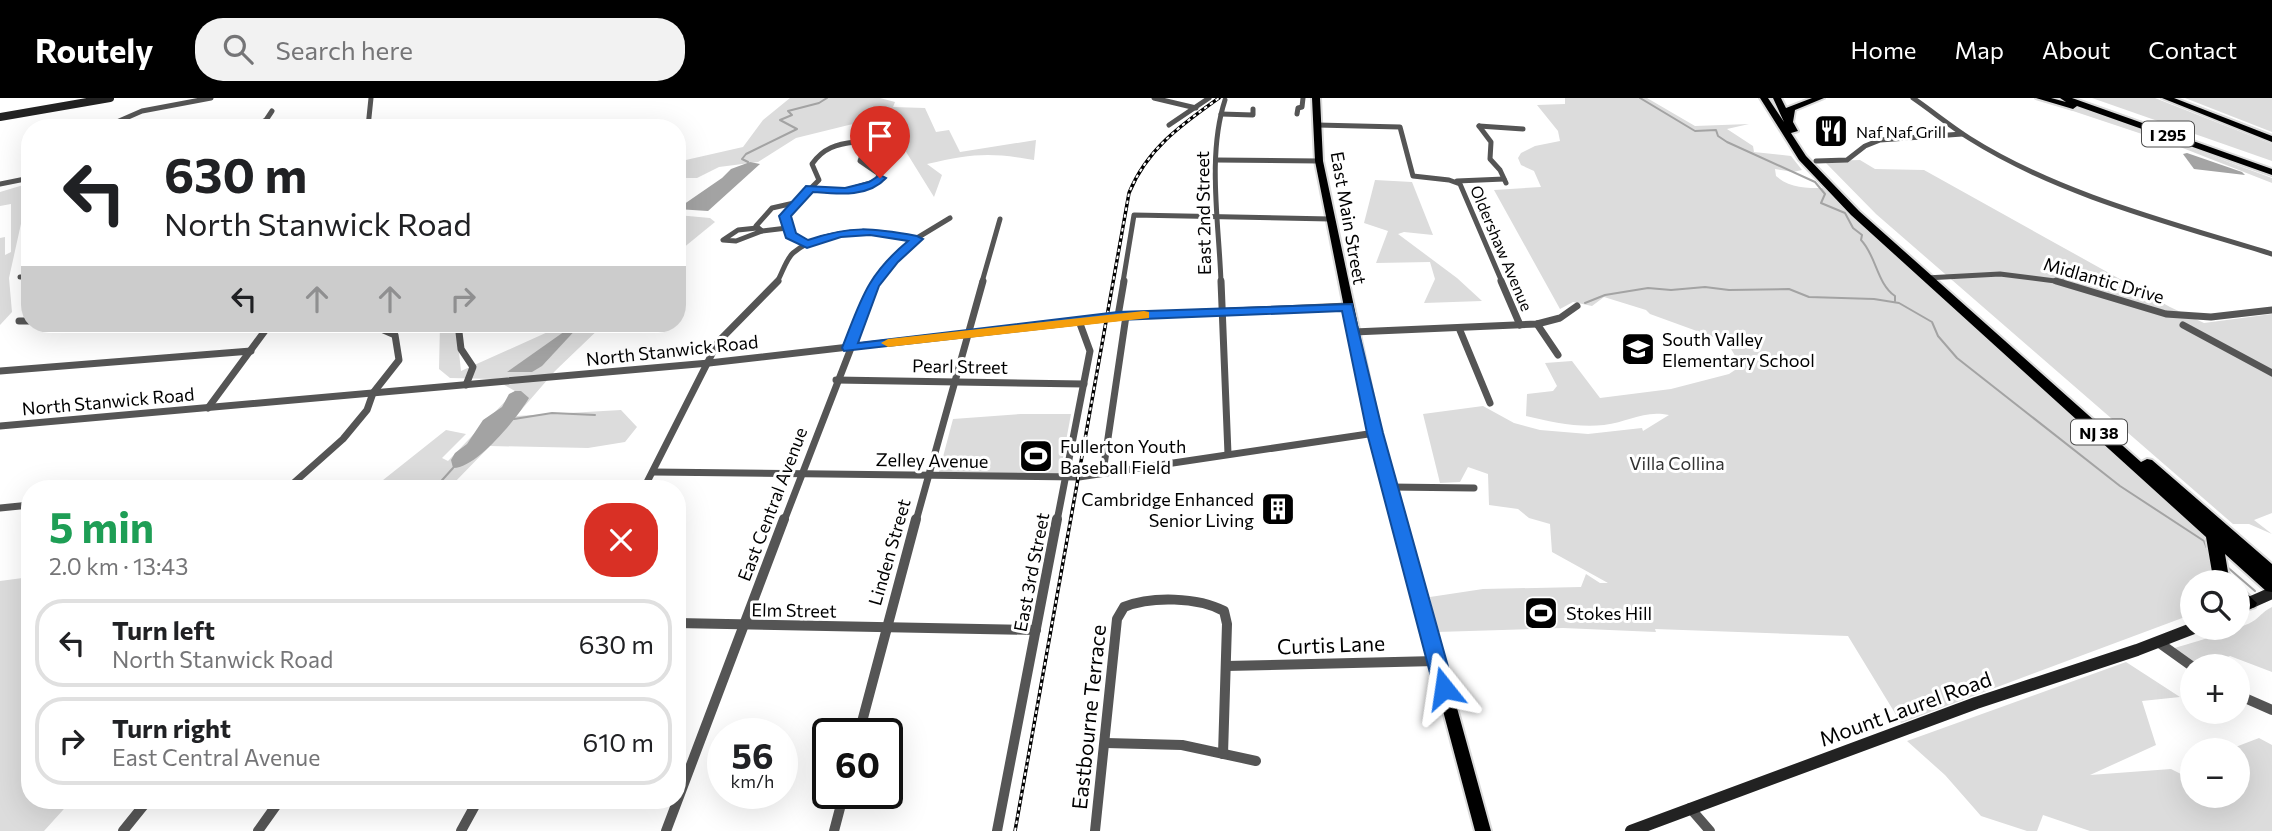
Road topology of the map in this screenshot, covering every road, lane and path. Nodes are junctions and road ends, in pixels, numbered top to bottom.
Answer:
1 (110, 98) edge
2 (211, 98) edge
3 (371, 98) edge
4 (1154, 98) edge
5 (1209, 98) edge
6 (1303, 98) edge
7 (1316, 98) edge
8 (1764, 98) edge
9 (1777, 98) edge
10 (1820, 98) edge
11 (1915, 98) edge
12 (2040, 98) edge
13 (2064, 98) edge
14 (2081, 98) edge
15 (2166, 98) edge
16 (2176, 98) edge
17 (101, 99) edge
18 (1227, 99) edge
19 (1196, 108) junction
20 (1254, 110) dead end
21 (272, 111) dead end
22 (1221, 114) junction
23 (1233, 114) junction
24 (1297, 114) dead end
25 (0, 117) edge
26 (2119, 117) junction
27 (119, 119) edge
28 (267, 119) edge
29 (368, 119) edge
30 (1169, 125) dead end
31 (1317, 125) junction
32 (1788, 125) junction
33 (1523, 129) dead end
34 (1962, 134) junction
35 (2272, 137) edge
36 (1216, 160) junction
37 (1319, 161) junction
38 (1816, 161) junction
39 (2272, 165) edge
40 (2272, 172) edge
41 (21, 180) edge
42 (1458, 182) junction
43 (0, 184) edge
44 (810, 189) junction
45 (794, 203) junction
46 (1218, 217) junction
47 (950, 218) dead end
48 (1000, 219) dead end
49 (1330, 219) junction
50 (787, 228) junction
51 (760, 230) junction
52 (917, 239) junction
53 (807, 244) junction
54 (2272, 254) edge
55 (1932, 277) junction
56 (1348, 306) junction
57 (1577, 306) dead end
58 (2272, 310) edge
59 (1222, 312) junction
60 (1122, 316) junction
61 (1079, 321) junction
62 (1537, 324) junction
63 (1520, 325) junction
64 (2183, 325) dead end
65 (1460, 328) junction
66 (1354, 332) junction
67 (264, 333) edge
68 (390, 333) edge
69 (459, 333) edge
70 (968, 333) junction
71 (849, 348) junction
72 (251, 351) junction
73 (1558, 355) dead end
74 (709, 363) junction
75 (0, 372) edge
76 (2272, 373) edge
77 (836, 380) junction
78 (955, 381) junction
79 (466, 384) junction
80 (1084, 384) junction
81 (373, 393) junction
82 (1490, 403) dead end
83 (208, 408) junction
84 (0, 426) edge
85 (1375, 433) junction
86 (1228, 454) junction
87 (653, 472) junction
88 (1103, 472) junction
89 (801, 474) junction
90 (928, 476) junction
91 (1066, 478) junction
92 (297, 480) edge
93 (648, 480) edge
94 (1390, 487) junction
95 (1474, 488) dead end
96 (21, 506) edge
97 (0, 508) edge
98 (2208, 531) junction
99 (2218, 570) edge
100 (2272, 573) edge
101 (2272, 587) edge
102 (2272, 593) edge
103 (2250, 600) edge
104 (686, 624) edge
105 (744, 625) junction
106 (886, 627) junction
107 (1036, 630) junction
108 (2180, 633) edge
109 (2158, 642) junction
110 (2180, 658) edge
111 (1436, 661) junction
112 (1226, 666) junction
113 (2250, 700) edge
114 (2272, 710) edge
115 (863, 718) edge
116 (1105, 743) junction
117 (1223, 754) junction
118 (1256, 761) dead end
119 (686, 778) edge
120 (1690, 808) junction
121 (141, 809) edge
122 (274, 809) edge
123 (473, 809) edge
124 (674, 809) edge
125 (840, 809) edge
126 (123, 831) edge
127 (258, 831) edge
128 (461, 831) edge
129 (666, 831) edge
130 (834, 831) edge
131 (997, 831) edge
132 (1095, 831) edge
133 (1483, 831) edge
134 (1631, 831) edge
135 (1710, 831) edge

1 - 17 main road
2 - 27 street
3 - 29 street
4 - 19 street
5 - 19 street
6 - 24 street
7 - 31 main road, East Main Street
8 - 55 highway, NJ 38
9 - 32 highway, NJ 38
10 - 32 highway
11 - 34 street
12 - 26 highway
13 - 26 highway, I 295
14 - 39 highway, I 295
15 - 35 highway
16 - 35 highway
17 - 25 main road
18 - 22 street, East 2nd Street
18 - 23 street
19 - 30 street
20 - 23 street
21 - 28 street
22 - 23 street
22 - 36 street, East 2nd Street
26 - 40 highway, I 295
31 - 37 main road, East Main Street
31 - 42 street
32 - 38 highway, NJ 38
33 - 42 street
34 - 38 street
34 - 54 street
36 - 37 street
36 - 46 street, East 2nd Street
37 - 49 main road, East Main Street
38 - 55 highway, NJ 38
41 - 43 street
42 - 63 street, Oldershaw Avenue
44 - 44 street
44 - 45 street
45 - 50 street
45 - 51 street
46 - 49 street
46 - 59 street, East 2nd Street
46 - 60 street
47 - 52 street, East Central Avenue
48 - 70 street, Linden Street
49 - 56 main road, East Main Street
50 - 51 street
50 - 53 street
51 - 51 street
52 - 53 street
52 - 71 street, East Central Avenue
53 - 74 street
55 - 58 street, Midlantic Drive
55 - 98 highway, NJ 38
55 - 100 highway, NJ 38
56 - 59 street, North Stanwick Road
56 - 66 main road, East Main Street
57 - 62 street
59 - 60 street, North Stanwick Road
59 - 86 street, East 2nd Street
60 - 61 street, North Stanwick Road
60 - 88 street
61 - 70 street, North Stanwick Road
61 - 80 street, East 3rd Street
62 - 63 street
62 - 73 street
63 - 65 street
64 - 76 street
65 - 66 street
65 - 82 street
66 - 85 main road, East Main Street
67 - 72 street
68 - 81 street
69 - 79 street
70 - 71 street, North Stanwick Road
70 - 78 street, Linden Street
71 - 74 street, North Stanwick Road
71 - 77 street, East Central Avenue
72 - 75 street
72 - 83 street
74 - 79 street, North Stanwick Road
74 - 87 street
77 - 78 street, Pearl Street
77 - 89 street, East Central Avenue
78 - 80 street, Pearl Street
78 - 90 street, Linden Street
79 - 81 street, North Stanwick Road
80 - 91 street, East 3rd Street
81 - 83 street, North Stanwick Road
81 - 92 street
83 - 84 street, North Stanwick Road
85 - 86 street, Zelley Avenue
85 - 94 main road, East Main Street
86 - 88 street, Zelley Avenue
87 - 89 street, Zelley Avenue
87 - 93 street
88 - 91 street, Zelley Avenue
89 - 90 street, Zelley Avenue
89 - 105 street, East Central Avenue
90 - 91 street, Zelley Avenue
90 - 106 street, Linden Street
91 - 107 street, East 3rd Street
94 - 95 street
94 - 111 main road, East Main Street
96 - 97 street
98 - 99 highway
98 - 101 highway, NJ 38
102 - 103 main road
104 - 105 street, Elm Street
105 - 106 street, Elm Street
105 - 119 street, East Central Avenue
106 - 107 street, Elm Street
106 - 115 street, Linden Street
107 - 131 street, East 3rd Street
108 - 109 main road, Mount Laurel Road
109 - 110 street
109 - 120 main road, Mount Laurel Road
111 - 112 street, Curtis Lane
111 - 133 main road, East Main Street
112 - 116 street, Eastbourne Terrace
112 - 117 street
113 - 114 street
116 - 117 street
116 - 132 street, Eastbourne Terrace
117 - 118 street
120 - 134 main road, Mount Laurel Road
120 - 135 street
121 - 126 street
122 - 127 street
123 - 128 street
124 - 129 street, East Central Avenue
125 - 130 street

